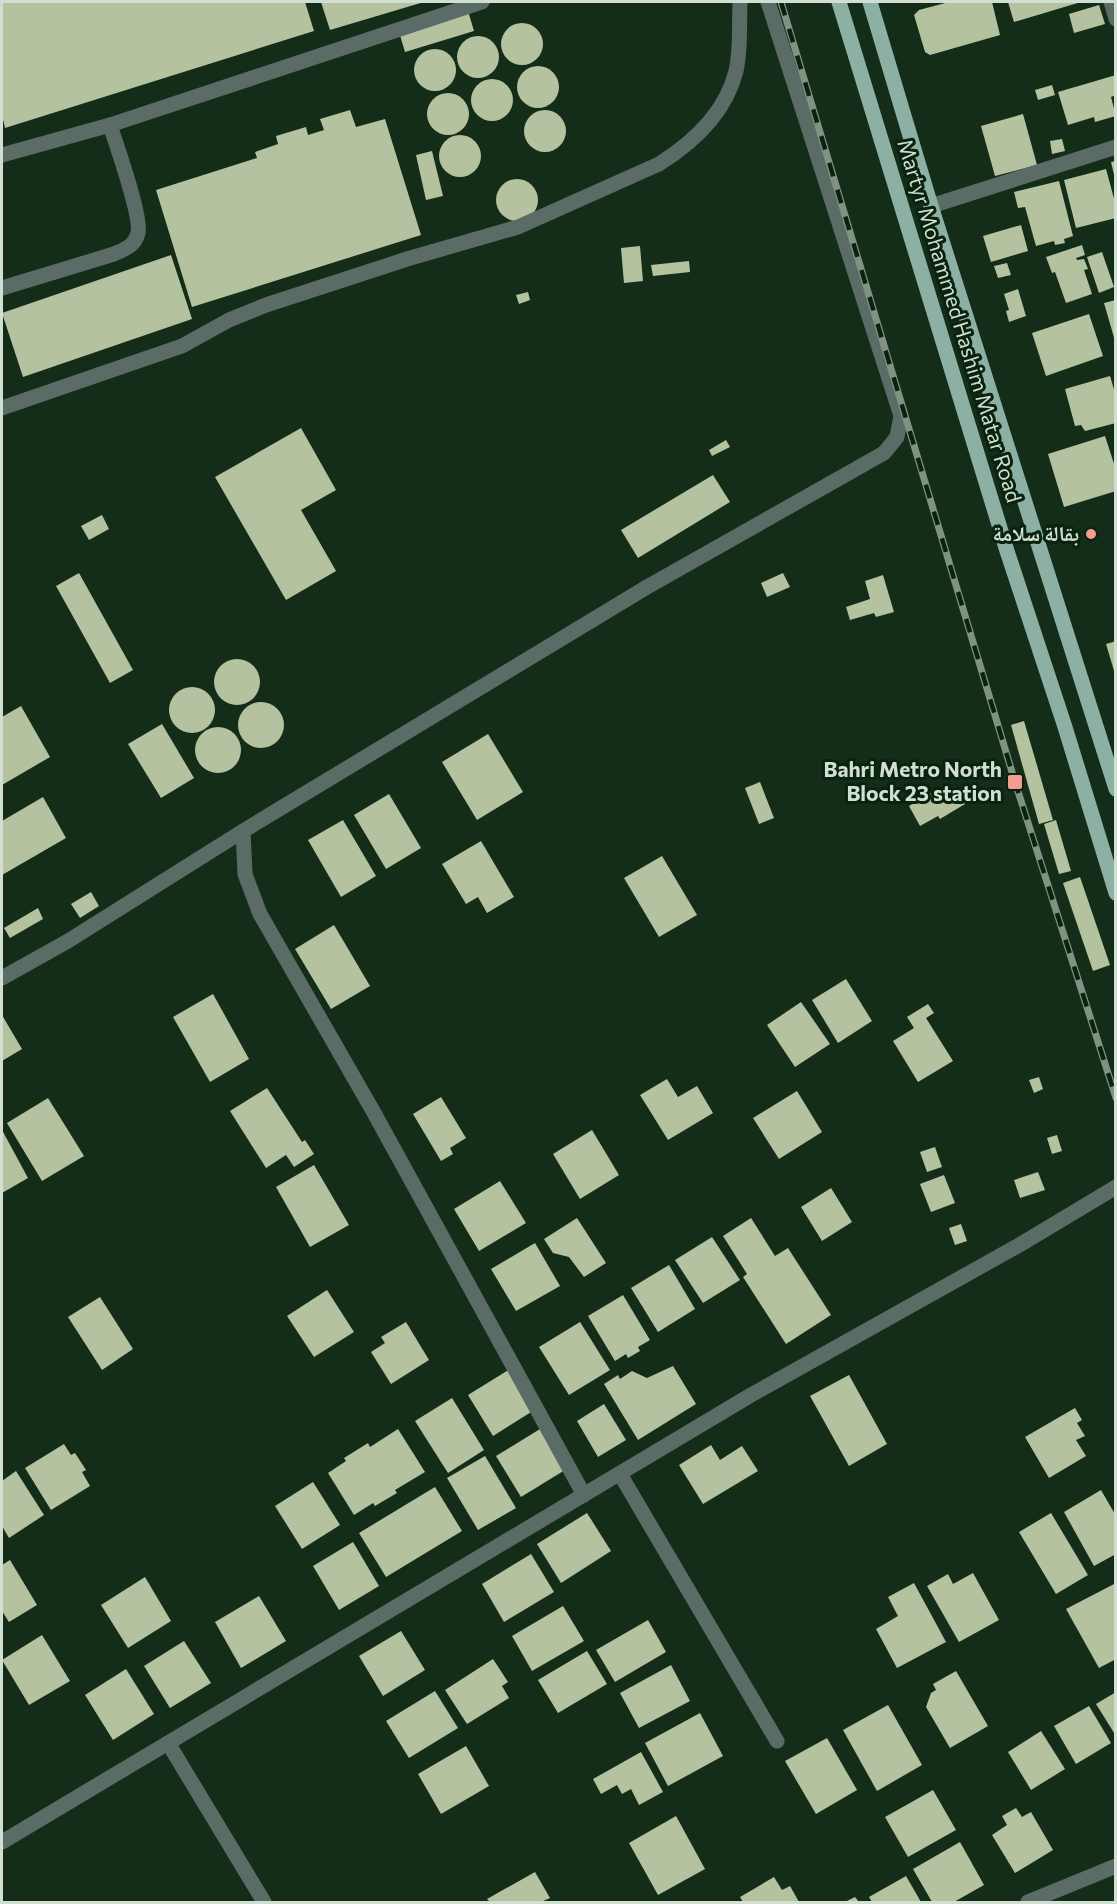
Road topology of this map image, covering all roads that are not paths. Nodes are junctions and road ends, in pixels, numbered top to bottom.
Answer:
1 (482, 2) edge
2 (740, 2) edge
3 (768, 2) edge
4 (839, 2) edge
5 (870, 2) edge
6 (1111, 2) edge
7 (1116, 19) edge
8 (110, 124) junction
9 (1116, 147) edge
10 (2, 155) edge
11 (931, 206) junction
12 (2, 288) edge
13 (2, 408) edge
14 (1109, 747) edge
15 (1116, 789) edge
16 (243, 831) junction
17 (1116, 893) edge
18 (2, 978) edge
19 (1116, 1187) edge
20 (620, 1474) junction
21 (584, 1495) junction
22 (777, 1741) dead end
23 (168, 1743) junction
24 (2, 1842) edge
25 (1116, 1866) edge
26 (264, 1902) edge
27 (1028, 1902) edge

1 - 8 street
2 - 13 street
3 - 16 street
4 - 17 main road, Martyr Mohammed Hashim Matar Road
5 - 11 main road, Martyr Mohammed Hashim Matar Road
6 - 7 street
8 - 10 street
8 - 12 street
9 - 11 street
11 - 14 main road, Martyr Mohammed Hashim Matar Road
14 - 15 main road, Martyr Mohammed Hashim Matar Road
16 - 18 street
16 - 21 street
19 - 20 street
20 - 21 street
20 - 22 street
21 - 23 street
23 - 24 street
23 - 26 street
25 - 27 street

